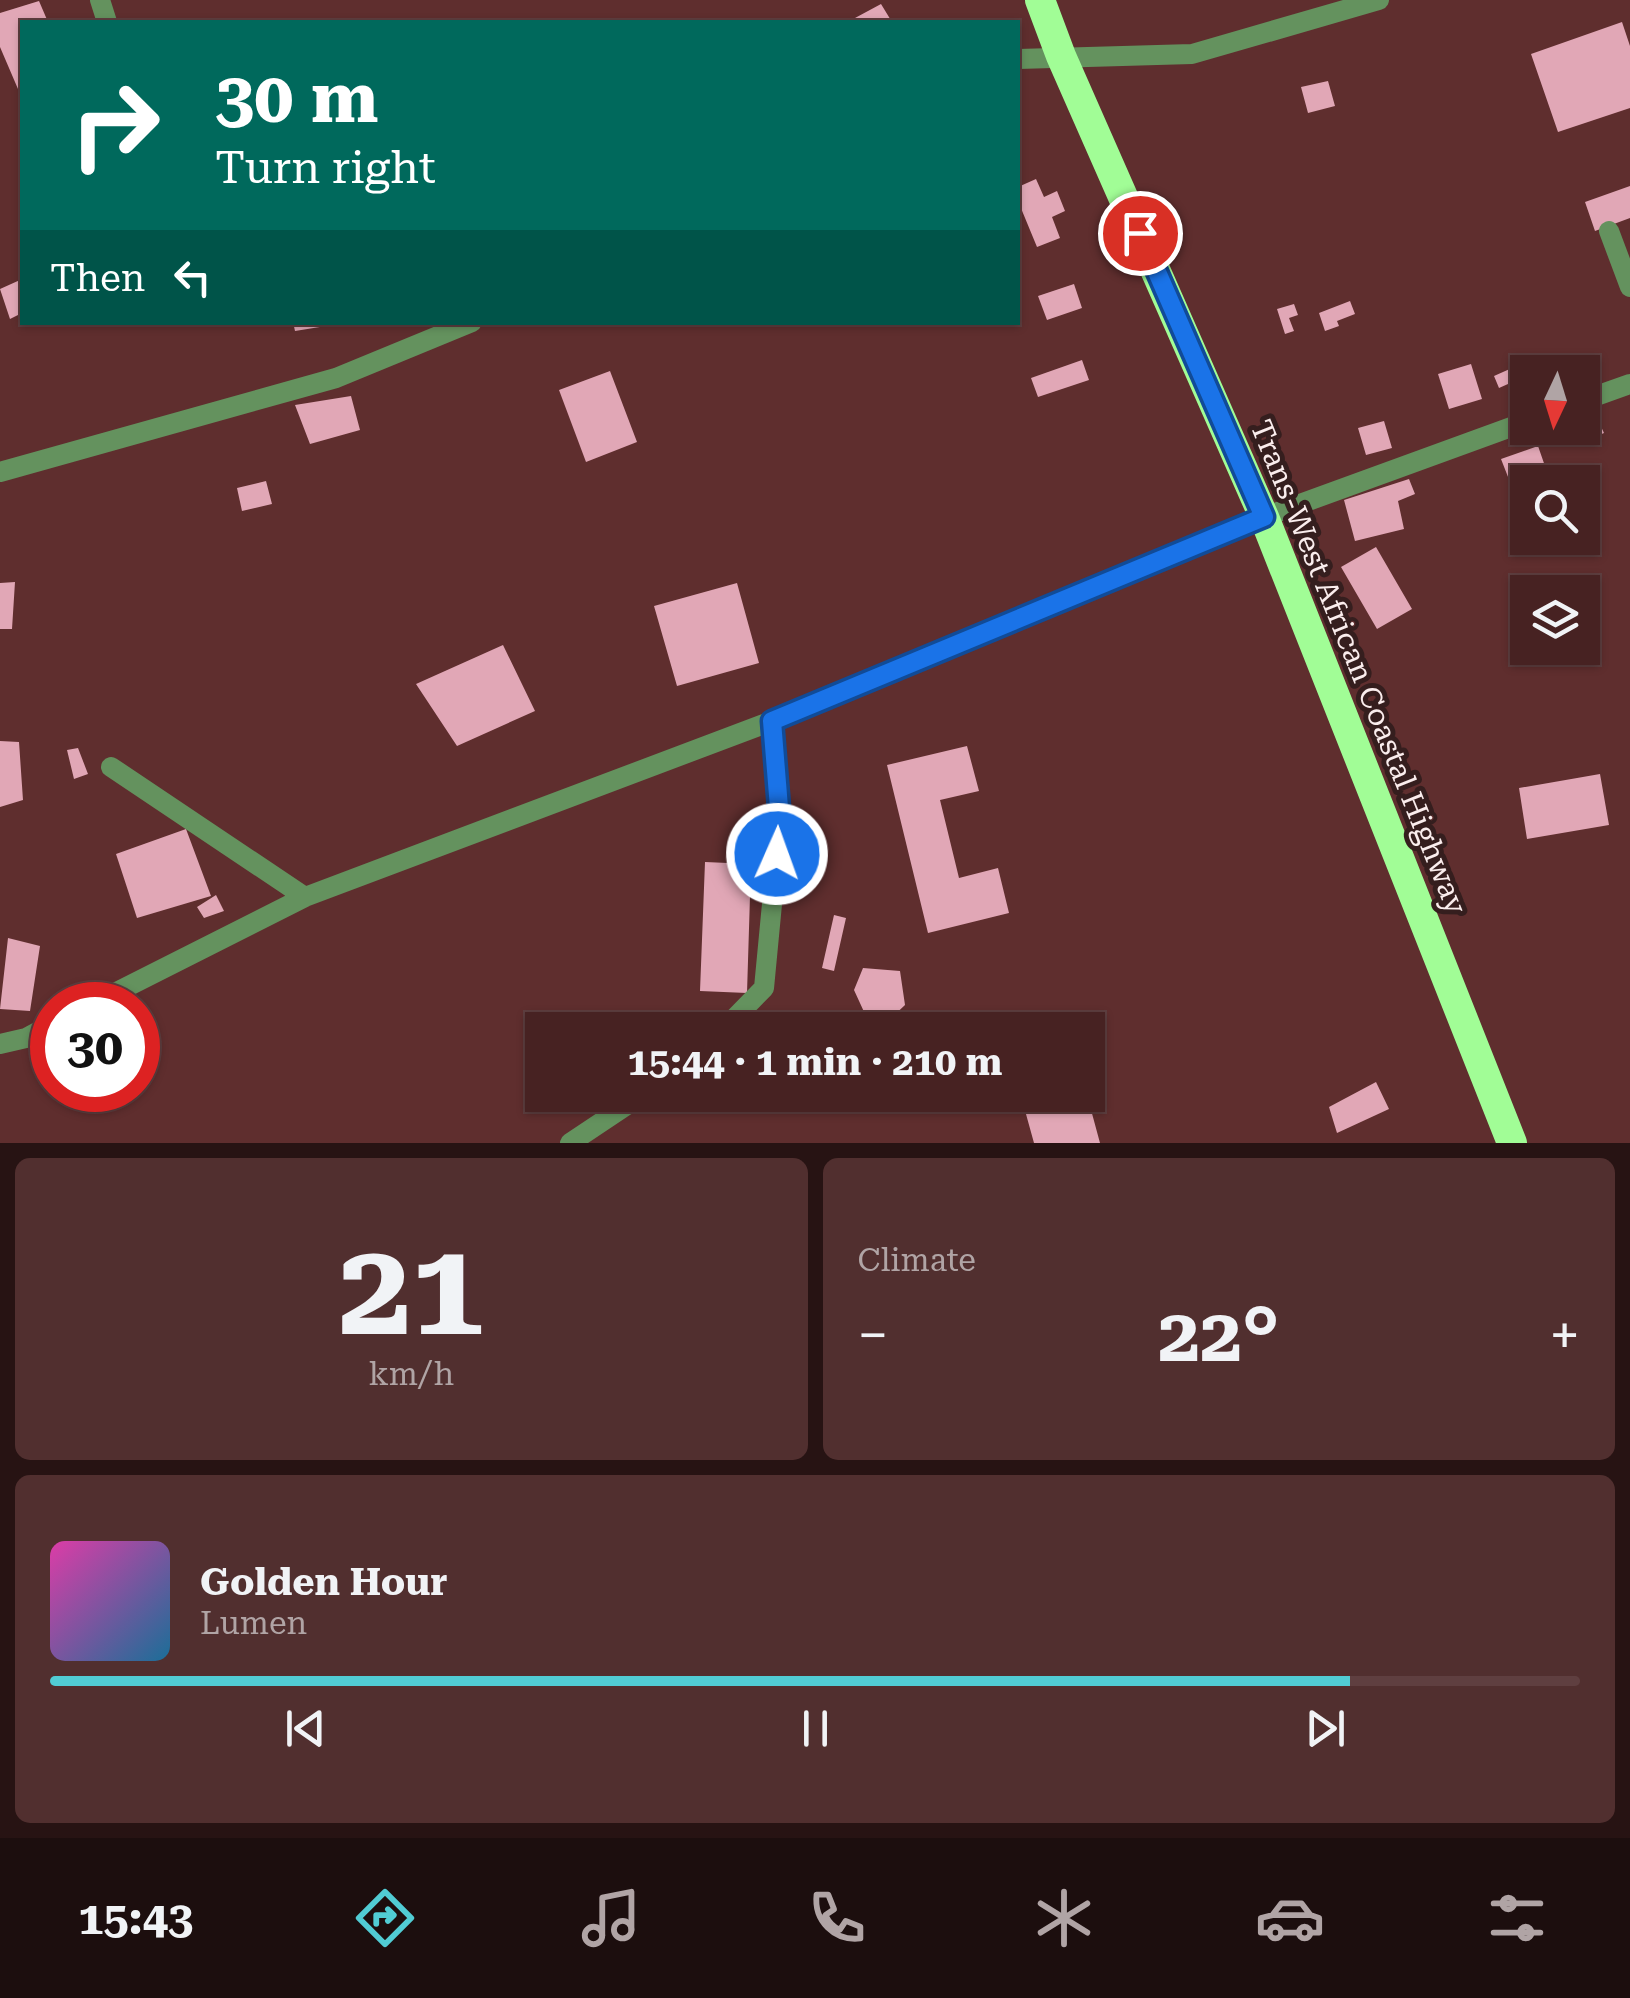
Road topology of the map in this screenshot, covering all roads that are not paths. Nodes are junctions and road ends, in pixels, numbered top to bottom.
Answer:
1 (1040, 0) edge
2 (1379, 0) edge
3 (1061, 56) junction
4 (1020, 59) edge
5 (1609, 231) dead end
6 (1630, 288) edge
7 (465, 325) edge
8 (1630, 384) edge
9 (1600, 395) edge
10 (1510, 428) edge
11 (0, 472) edge
12 (1264, 517) junction
13 (772, 721) junction
14 (110, 767) dead end
15 (305, 897) junction
16 (137, 982) edge
17 (741, 1012) edge
18 (30, 1036) edge
19 (0, 1044) edge
20 (616, 1112) edge
21 (570, 1143) edge
22 (1512, 1143) edge

1 - 3 highway, Trans-West African Coastal Highway
2 - 3 street
3 - 4 street
3 - 12 highway, Trans-West African Coastal Highway
5 - 6 street
7 - 11 street
8 - 9 street
10 - 12 street
12 - 13 street
12 - 22 highway, Trans-West African Coastal Highway
13 - 15 street
13 - 17 street
14 - 15 street
15 - 16 street
18 - 19 street
20 - 21 street

